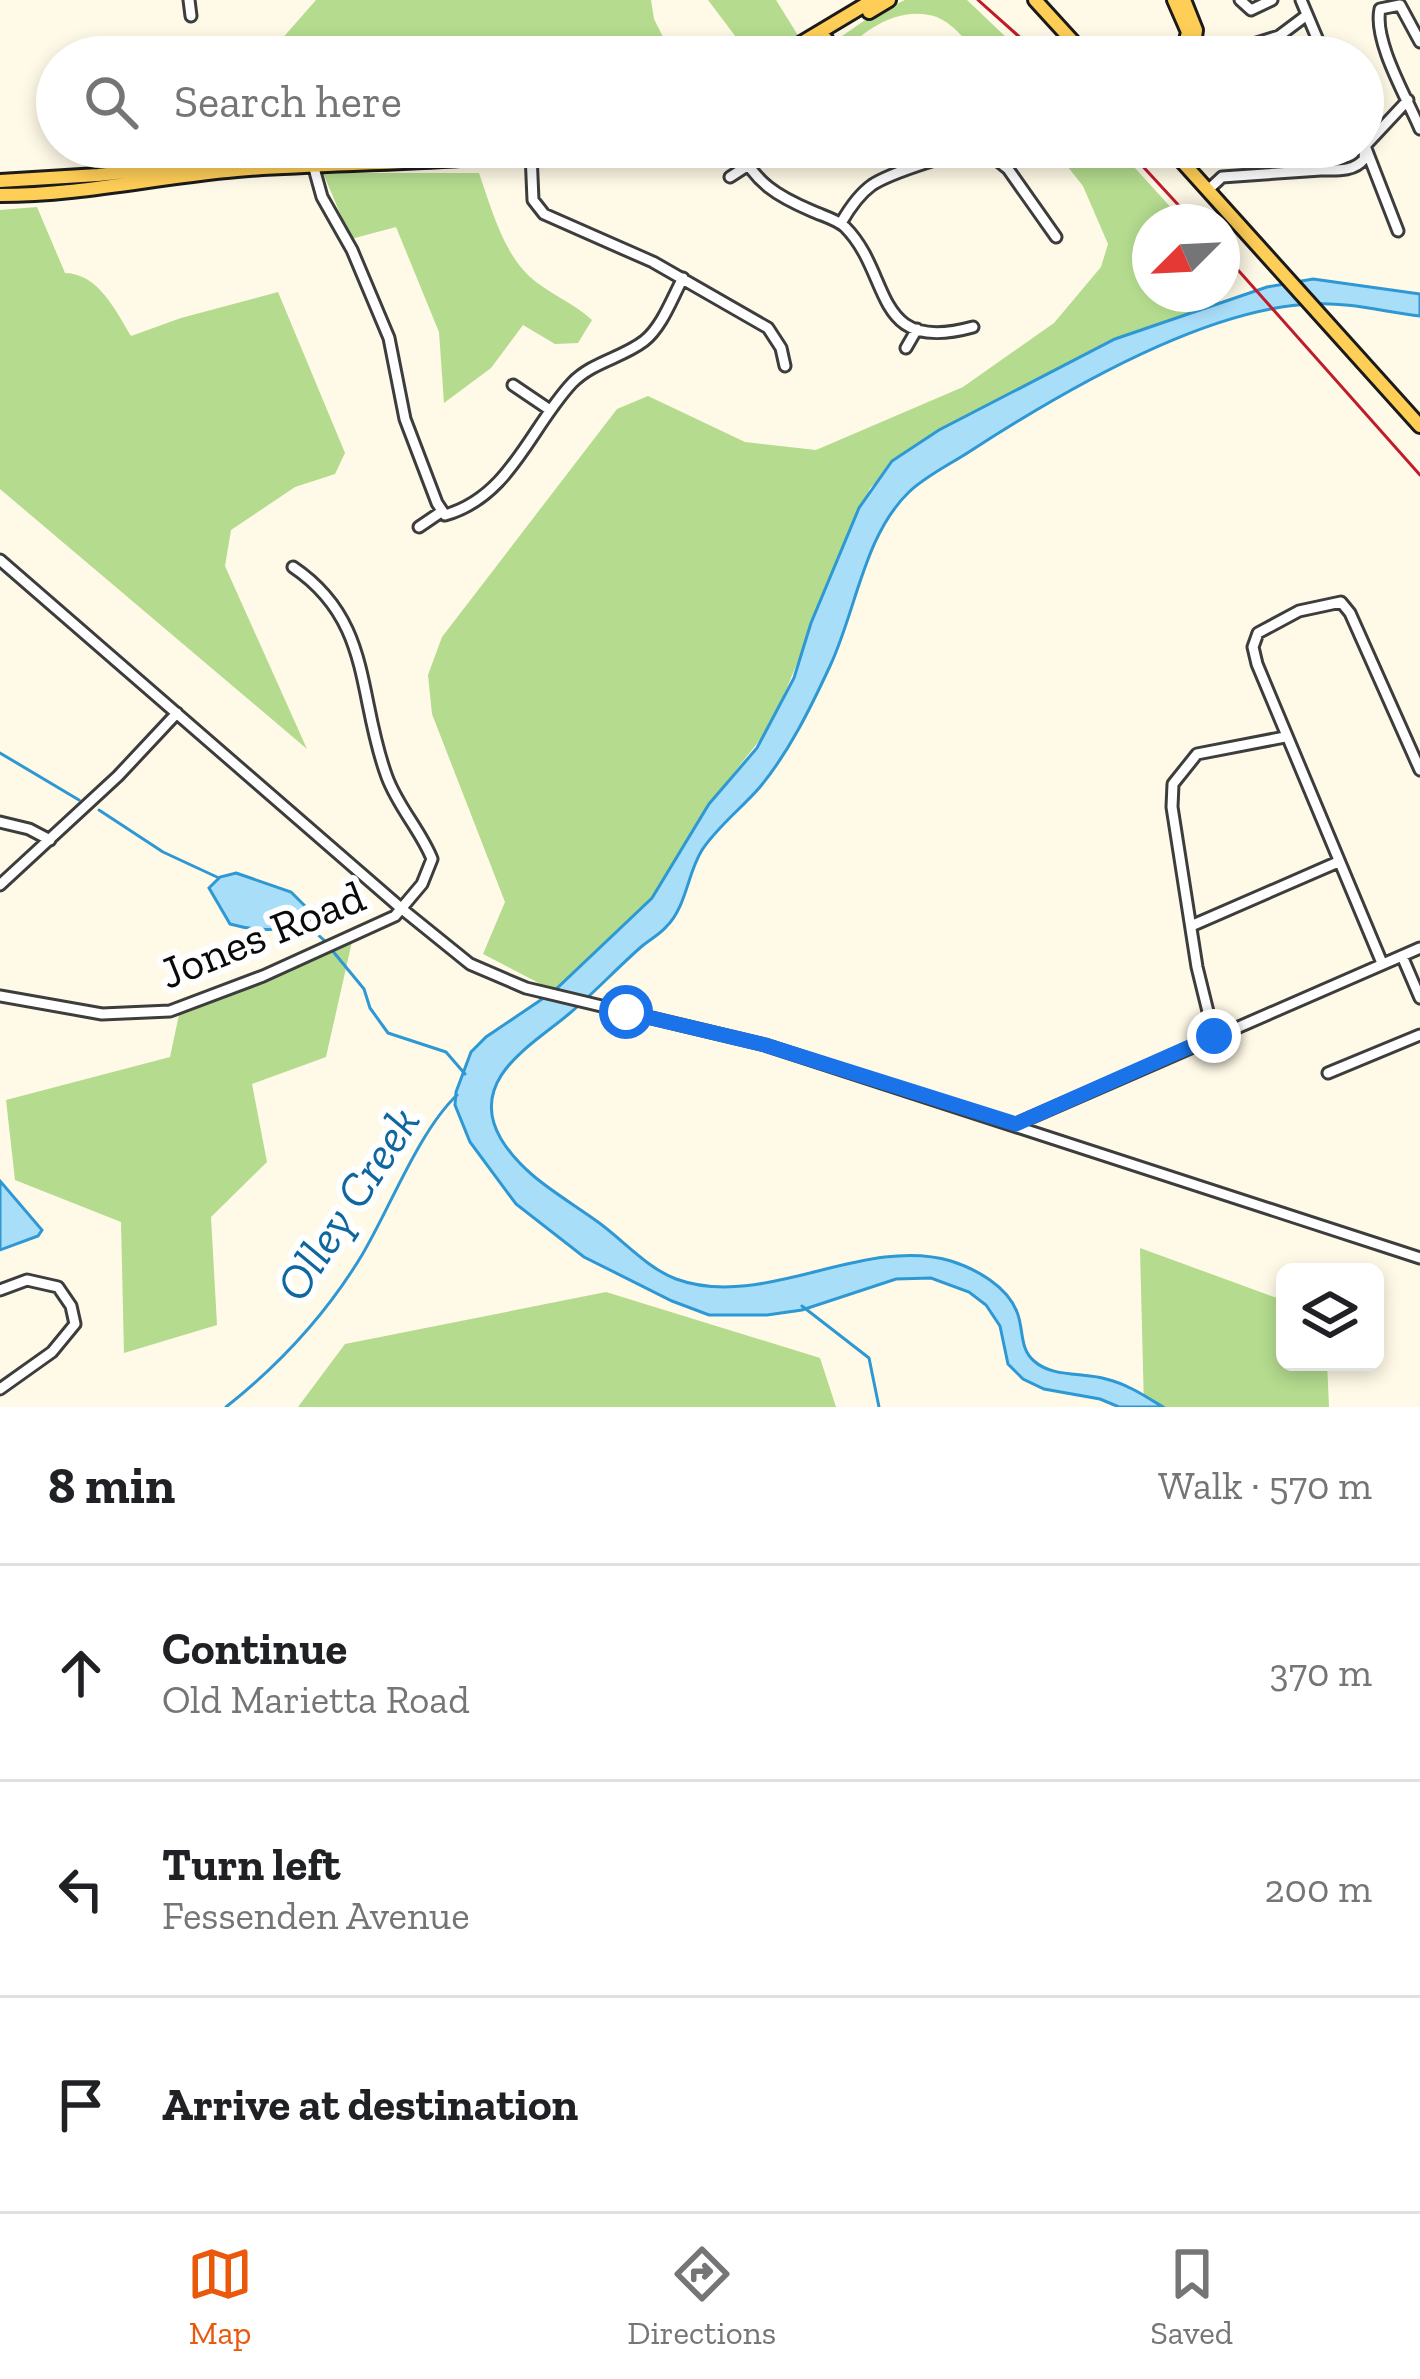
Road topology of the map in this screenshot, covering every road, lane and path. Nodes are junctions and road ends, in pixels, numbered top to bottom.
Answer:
1 (189, 0) edge
2 (873, 0) edge
3 (889, 0) edge
4 (1035, 0) edge
5 (1174, 0) edge
6 (1184, 0) edge
7 (1240, 0) edge
8 (1272, 0) edge
9 (1301, 0) edge
10 (1307, 14) junction
11 (191, 16) dead end
12 (813, 36) edge
13 (830, 36) edge
14 (1068, 36) edge
15 (1188, 36) edge
16 (1194, 36) edge
17 (1279, 36) edge
18 (1316, 36) edge
19 (1381, 36) edge
20 (1420, 42) edge
21 (1384, 45) edge
22 (1408, 100) junction
23 (1384, 124) edge
24 (1420, 130) edge
25 (157, 168) edge
26 (282, 168) edge
27 (314, 168) edge
28 (532, 168) edge
29 (744, 168) edge
30 (749, 168) edge
31 (915, 168) edge
32 (1006, 168) edge
33 (1188, 168) edge
34 (1354, 168) edge
35 (1373, 168) edge
36 (1321, 170) joint
37 (730, 177) dead end
38 (0, 181) edge
39 (1208, 190) junction
40 (0, 195) edge
41 (841, 223) junction
42 (1398, 231) dead end
43 (1056, 237) dead end
44 (682, 278) junction
45 (973, 327) dead end
46 (917, 328) junction
47 (906, 348) dead end
48 (785, 366) dead end
49 (513, 385) dead end
50 (550, 410) junction
51 (1420, 426) edge
52 (441, 512) junction
53 (419, 526) dead end
54 (0, 560) edge
55 (293, 567) dead end
56 (177, 713) junction
57 (1285, 737) junction
58 (1420, 770) edge
59 (0, 822) edge
60 (50, 840) junction
61 (1338, 862) junction
62 (0, 885) edge
63 (402, 909) junction
64 (1191, 926) junction
65 (1420, 948) edge
66 (1402, 956) junction
67 (1382, 963) junction
68 (0, 996) edge
69 (1420, 998) edge
70 (1420, 1035) edge
71 (1214, 1036) junction
72 (1328, 1073) dead end
73 (1016, 1124) junction
74 (1420, 1258) edge
75 (0, 1290) edge
76 (0, 1389) edge

1 - 11 street
2 - 12 main road
3 - 13 main road
4 - 14 main road
5 - 15 main road
6 - 16 main road
7 - 8 street
9 - 10 street
10 - 17 street
10 - 18 street
19 - 20 street
21 - 22 street
22 - 23 street
22 - 24 street
25 - 38 main road
26 - 40 main road
27 - 52 street
28 - 44 street
29 - 37 street
30 - 41 street
31 - 41 street
32 - 43 street
33 - 39 main road
34 - 36 street
35 - 42 street
36 - 39 street
39 - 51 main road
41 - 46 street
44 - 48 street
44 - 50 street
45 - 46 street
46 - 47 street
49 - 50 street
50 - 52 street
52 - 53 street
54 - 56 street
55 - 63 street
56 - 60 street
56 - 63 street
57 - 58 street
57 - 61 street
57 - 64 street
59 - 60 street
60 - 62 street
61 - 64 street
61 - 67 street
63 - 68 street, Jones Road
63 - 73 street
64 - 71 street
65 - 66 street
66 - 67 street
66 - 69 street
67 - 71 street
70 - 72 street
71 - 73 street
73 - 74 street
75 - 76 street

